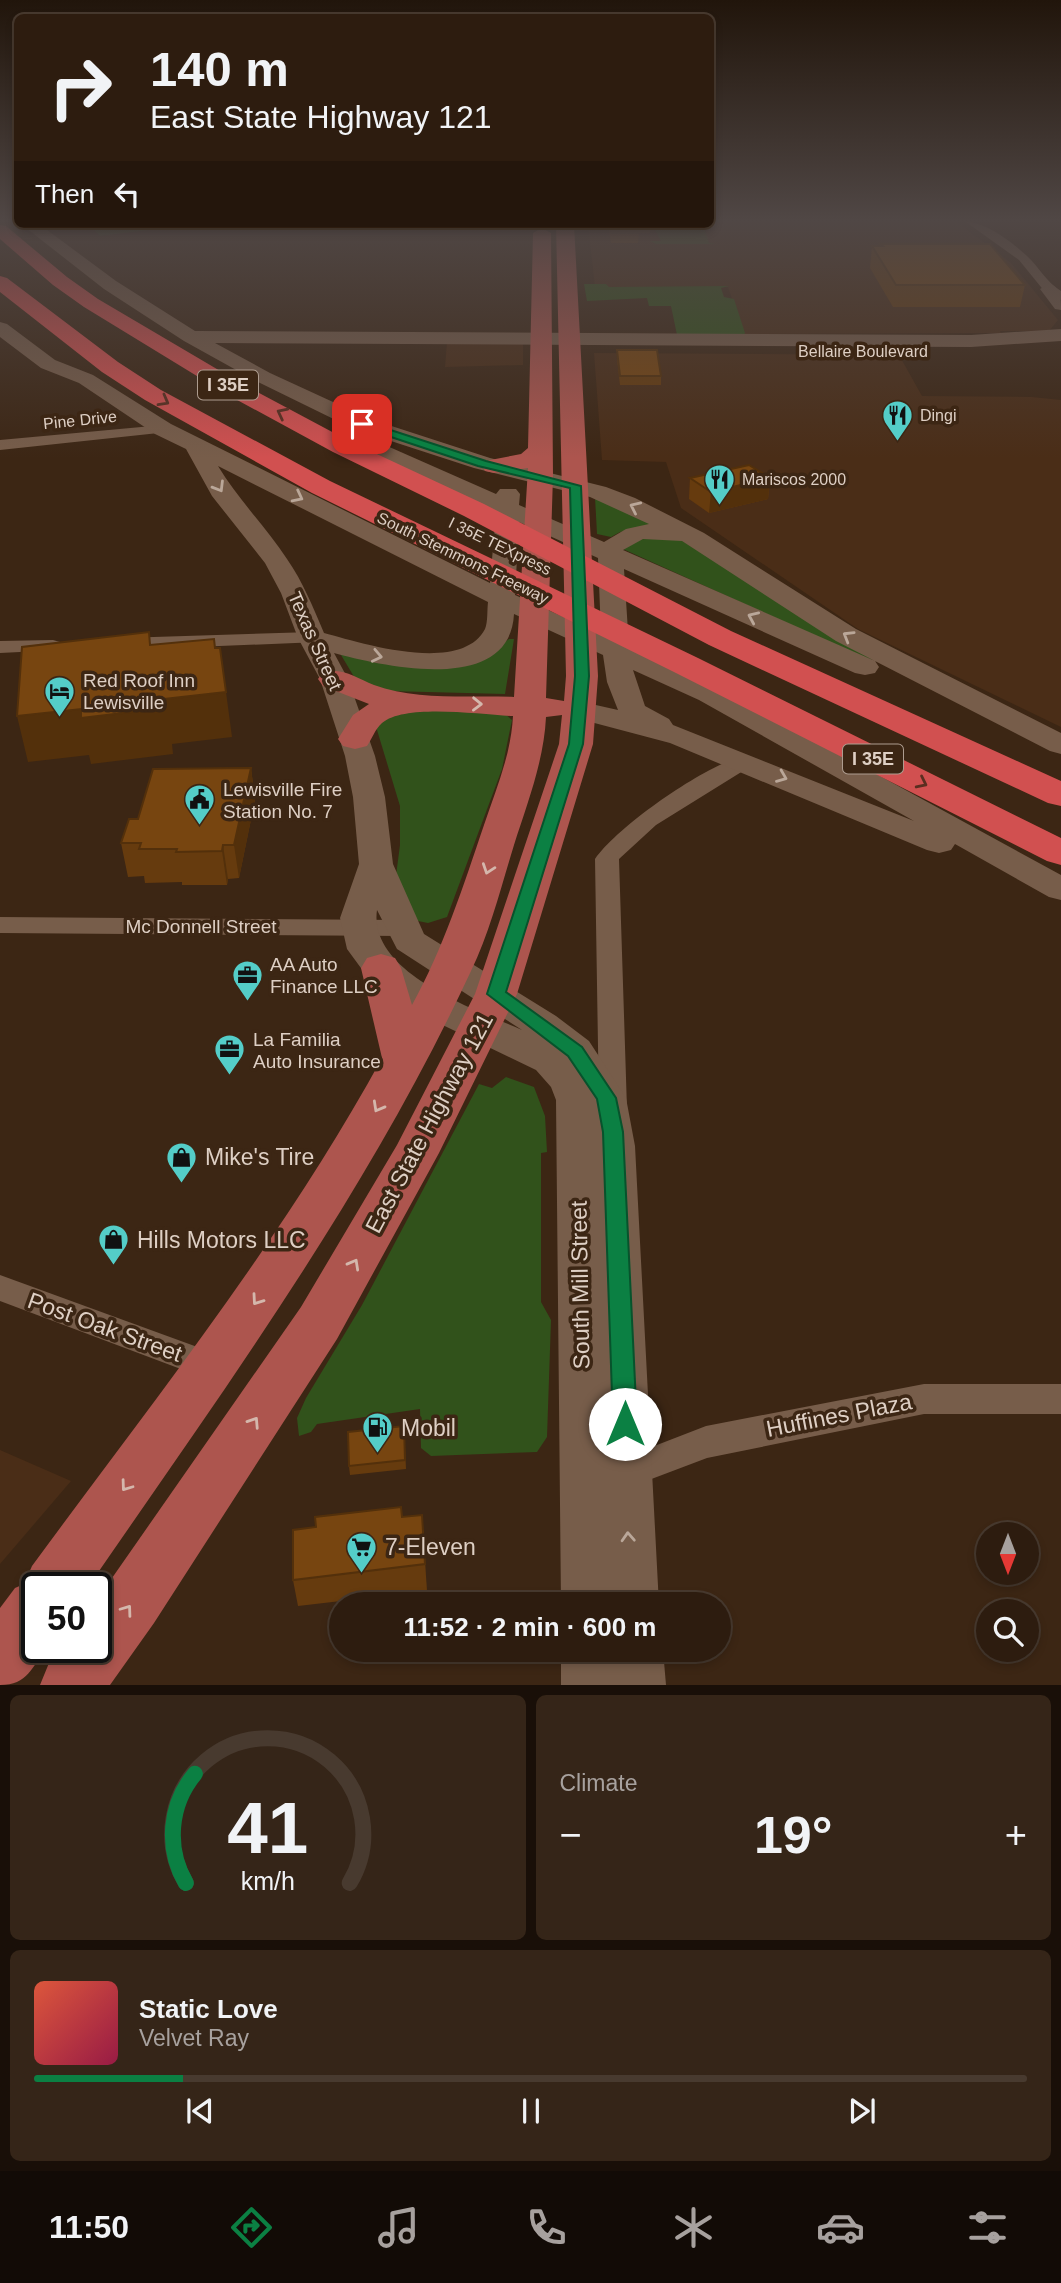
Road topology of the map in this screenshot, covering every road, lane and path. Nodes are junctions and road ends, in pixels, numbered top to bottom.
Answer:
1 (25, 301) edge
2 (60, 301) edge
3 (90, 301) edge
4 (134, 301) edge
5 (542, 301) edge
6 (568, 301) edge
7 (29, 304) junction
8 (2, 331) edge
9 (191, 337) junction
10 (1059, 337) edge
11 (541, 339) junction
12 (570, 344) junction
13 (263, 377) junction
14 (181, 386) dead end
15 (540, 397) junction
16 (573, 421) junction
17 (163, 429) junction
18 (194, 444) junction
19 (0, 445) edge
20 (540, 464) junction
21 (494, 466) junction
22 (576, 486) junction
23 (695, 538) junction
24 (459, 541) junction
25 (312, 638) junction
26 (104, 645) edge
27 (78, 646) edge
28 (0, 647) edge
29 (700, 647) junction
30 (334, 680) junction
31 (409, 703) junction
32 (530, 705) junction
33 (578, 710) junction
34 (681, 737) junction
35 (355, 739) junction
36 (1061, 745) edge
37 (1061, 755) edge
38 (744, 762) junction
39 (1061, 795) edge
40 (1061, 816) edge
41 (1061, 853) edge
42 (376, 864) junction
43 (1061, 890) edge
44 (1061, 901) edge
45 (0, 925) edge
46 (358, 927) junction
47 (402, 928) junction
48 (381, 968) junction
49 (465, 999) junction
50 (404, 1058) junction
51 (595, 1133) junction
52 (0, 1288) edge
53 (210, 1367) junction
54 (1061, 1399) edge
55 (604, 1475) junction
56 (63, 1572) edge
57 (590, 1592) edge
58 (629, 1592) edge
59 (21, 1631) edge
60 (0, 1659) edge
61 (589, 1662) edge
62 (636, 1662) edge
63 (71, 1685) edge
64 (590, 1685) edge
65 (637, 1685) edge

1 - 7 highway, South Stemmons Freeway / I 35E
2 - 24 highway, I 35E TEXpress
24 -> 3 highway, South Stemmons Freeway / I 35E
4 - 9 main road
5 - 11 main road, East State Highway 121
6 - 12 main road, East State Highway 121
7 - 14 highway
7 -> 24 highway, South Stemmons Freeway / I 35E
8 - 17 main road, South Stemmons Freeway
9 - 11 main road, Bellaire Boulevard
9 - 13 main road
10 - 12 main road, Bellaire Boulevard
11 - 12 main road, Bellaire Boulevard
11 - 15 main road, East State Highway 121
12 - 16 main road, East State Highway 121
13 - 21 main road
37 -> 13 main road
15 - 16 main road
15 - 20 main road, East State Highway 121
16 - 22 main road, East State Highway 121
17 - 18 main road, South Stemmons Freeway
17 - 19 street, Pine Drive
18 -> 24 main road, South Stemmons Freeway
18 -> 25 main road, Texas Street
20 - 21 main road
20 - 22 main road
20 - 32 main road, East State Highway 121
25 -> 21 main road
23 -> 22 main road
22 - 33 main road, East State Highway 121
23 - 34 main road
36 -> 23 main road
24 - 29 highway, South Stemmons Freeway / I 35E
24 - 29 highway, South Stemmons Freeway / I 35E
24 - 43 main road, South Stemmons Freeway
25 - 26 street
25 - 30 main road, Texas Street
27 - 28 street
29 - 39 highway, South Stemmons Freeway / I 35E
29 - 40 highway
29 -> 41 highway, South Stemmons Freeway / I 35E
30 - 31 main road
30 - 35 main road, Texas Street
31 -> 32 main road
31 - 35 main road
32 - 33 main road
32 -> 49 main road, East State Highway 121
33 - 34 main road
33 - 49 main road, East State Highway 121
34 - 38 main road
35 - 42 main road, Texas Street
38 -> 44 main road
38 - 51 street, South Mill Street
42 - 46 main road, Texas Street
42 - 47 main road, Texas Street
45 - 46 street, Mc Donnell Street
46 - 47 street, Mc Donnell Street
46 - 48 main road
47 - 49 main road, Texas Street
48 - 49 main road
48 - 50 main road
49 - 50 main road, East State Highway 121
49 - 51 main road, South Mill Street
63 -> 49 main road, East State Highway 121
50 -> 53 main road, East State Highway 121
51 - 55 main road, South Mill Street
52 - 53 street, Post Oak Street
53 -> 56 main road, East State Highway 121
54 - 55 street, Huffines Plaza
55 - 57 main road, South Mill Street
58 -> 55 main road, South Mill Street
59 - 60 main road
61 - 64 main road
62 - 65 main road

